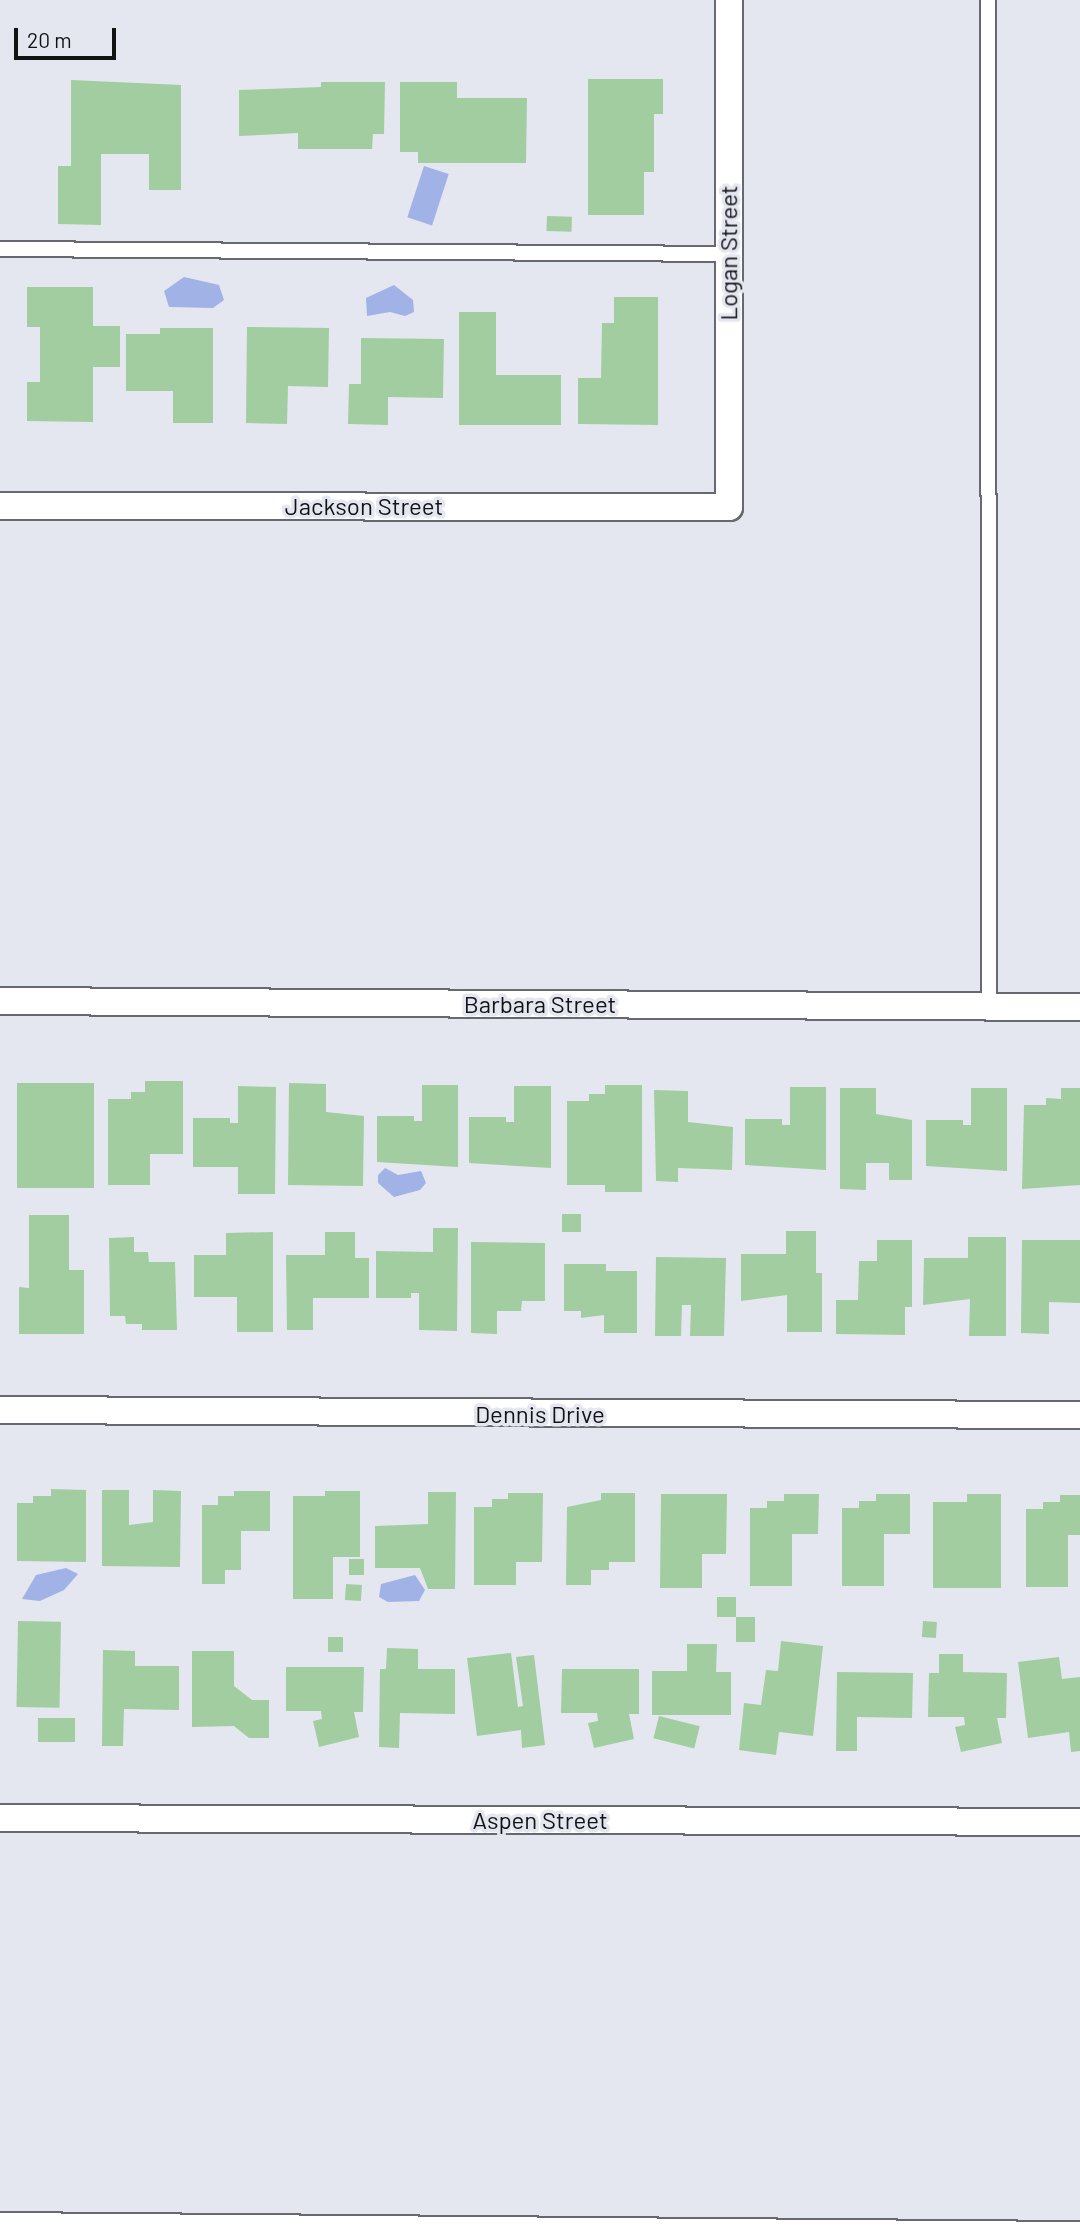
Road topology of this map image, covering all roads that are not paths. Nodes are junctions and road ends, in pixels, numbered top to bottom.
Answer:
1 (729, 0) edge
2 (988, 0) edge
3 (0, 249) edge
4 (727, 254) junction
5 (0, 506) edge
6 (729, 507) joint
7 (0, 1001) edge
8 (989, 1006) junction
9 (1080, 1007) edge
10 (0, 1410) edge
11 (1080, 1415) edge
12 (0, 1818) edge
13 (1080, 1822) edge
14 (0, 2226) edge
15 (893, 2235) edge
16 (1080, 2235) edge

1 - 4 street, Logan Street
2 - 8 lane
3 - 4 lane
4 - 6 street, Logan Street
5 - 6 street, Jackson Street
7 - 8 street, Barbara Street
8 - 9 street, Barbara Street
10 - 11 street, Dennis Drive
12 - 13 street, Aspen Street
14 - 15 street
15 - 16 street

